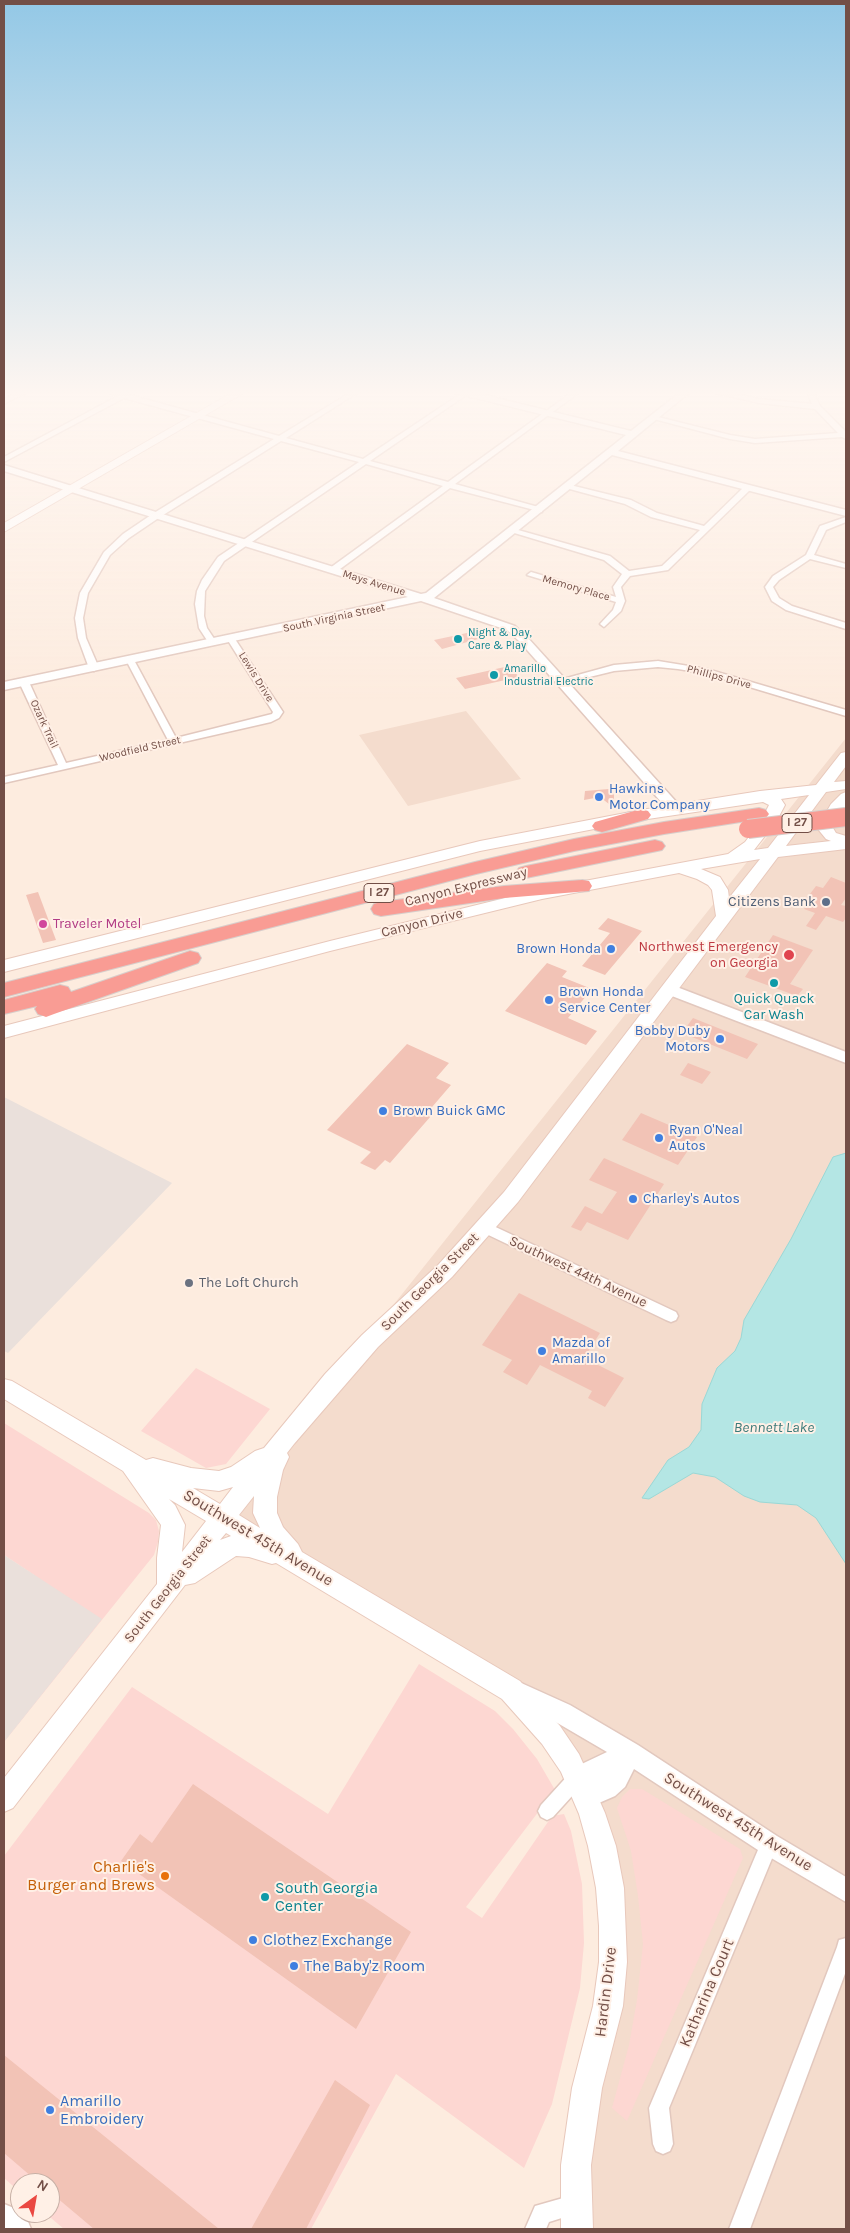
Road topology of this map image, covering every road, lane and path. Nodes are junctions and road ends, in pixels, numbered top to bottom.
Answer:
1 (61, 495) edge
2 (96, 495) edge
3 (189, 495) edge
4 (314, 495) edge
5 (436, 495) edge
6 (484, 495) edge
7 (557, 495) edge
8 (603, 495) edge
9 (740, 495) edge
10 (776, 495) edge
11 (539, 510) junction
12 (846, 513) edge
13 (157, 515) junction
14 (846, 519) edge
15 (4, 528) edge
16 (705, 529) junction
17 (514, 530) junction
18 (244, 542) junction
19 (809, 556) junction
20 (846, 566) edge
21 (333, 570) junction
22 (627, 574) junction
23 (531, 575) dead end
24 (424, 598) junction
25 (621, 601) junction
26 (604, 624) dead end
27 (846, 626) edge
28 (232, 639) junction
29 (213, 643) junction
30 (130, 660) junction
31 (94, 668) junction
32 (561, 681) junction
33 (24, 682) junction
34 (4, 686) edge
35 (846, 713) edge
36 (276, 716) joint
37 (173, 741) junction
38 (846, 756) edge
39 (63, 766) junction
40 (4, 780) edge
41 (846, 785) edge
42 (822, 788) junction
43 (846, 797) edge
44 (846, 801) edge
45 (675, 809) junction
46 (756, 813) junction
47 (641, 814) junction
48 (846, 817) edge
49 (846, 842) edge
50 (773, 852) junction
51 (727, 859) junction
52 (676, 868) junction
53 (582, 886) junction
54 (394, 889) junction
55 (381, 909) junction
56 (724, 916) junction
57 (155, 951) junction
58 (190, 958) junction
59 (4, 966) edge
60 (4, 980) edge
61 (669, 989) junction
62 (4, 990) edge
63 (4, 1007) edge
64 (4, 1023) edge
65 (4, 1032) edge
66 (846, 1058) edge
67 (485, 1227) junction
68 (671, 1316) dead end
69 (4, 1388) edge
70 (286, 1437) junction
71 (130, 1462) junction
72 (224, 1518) junction
73 (296, 1560) junction
74 (169, 1588) junction
75 (511, 1690) junction
76 (630, 1753) junction
77 (617, 1779) junction
78 (675, 1783) junction
79 (581, 1788) junction
80 (4, 1799) edge
81 (547, 1811) dead end
82 (770, 1844) junction
83 (846, 1890) edge
84 (846, 1947) edge
85 (663, 2144) dead end
86 (577, 2217) edge
87 (4, 2218) edge
88 (17, 2229) edge
89 (535, 2229) edge
90 (739, 2229) edge

1 - 15 main road
2 - 13 street, Mays Avenue
3 - 13 street
4 - 18 street
5 - 21 street
6 - 11 street
7 - 11 street, South Virginia Street
8 - 16 street
9 - 16 street
10 - 12 street
11 - 17 street, South Virginia Street
13 - 18 street, Mays Avenue
13 - 31 street
14 - 19 street
16 - 22 street
17 - 22 street
17 - 24 street, South Virginia Street
18 - 21 street, Mays Avenue
18 - 29 street
19 - 20 street
19 - 27 street
21 - 24 street, Mays Avenue
22 - 25 street
23 - 25 street, Memory Place
24 - 28 street, South Virginia Street
24 - 32 street, Mays Avenue
25 - 26 street
28 - 29 street, South Virginia Street
28 - 36 street, Lewis Drive
29 - 30 street, South Virginia Street
30 - 31 street, South Virginia Street
30 - 37 street
31 - 33 street, South Virginia Street
32 - 35 street, Phillips Drive
32 - 45 street, Mays Avenue
33 - 34 street, South Virginia Street
33 - 39 street, Ozark Trail
36 - 37 street, Woodfield Street
37 - 39 street, Woodfield Street
38 - 42 main road, South Georgia Street
39 - 40 street, Woodfield Street
41 - 42 main road
42 - 46 main road
42 - 50 main road, South Georgia Street
43 - 49 main road
44 - 46 highway, Canyon Expressway / I 27
45 - 46 main road
45 - 47 main road
46 - 48 highway, Canyon Expressway / I 27, bridge
46 - 51 main road
46 - 54 highway, Canyon Expressway / I 27
46 - 55 highway, Canyon Expressway / I 27
47 - 54 highway
47 - 59 main road
49 - 50 main road, Canyon Drive
50 - 51 main road, Canyon Drive
50 - 56 main road, South Georgia Street
51 - 52 main road, Canyon Drive
52 - 53 main road, Canyon Drive
52 - 56 main road
53 - 55 highway
53 - 65 main road, Canyon Drive
54 - 57 highway, Canyon Expressway / I 27
55 - 58 highway, Canyon Expressway / I 27
56 - 61 main road, South Georgia Street
57 - 60 highway
57 - 62 highway, Canyon Expressway / I 27
58 - 63 highway, Canyon Expressway / I 27
58 - 64 highway
61 - 66 street
61 - 67 main road, South Georgia Street
67 - 68 street, Southwest 44th Avenue
67 - 70 main road, South Georgia Street
69 - 71 main road, Southwest 45th Avenue
70 - 71 main road
70 - 72 main road, South Georgia Street
70 - 73 main road
71 - 72 main road, Southwest 45th Avenue
71 - 74 main road
72 - 73 main road, Southwest 45th Avenue
72 - 74 main road, South Georgia Street
73 - 74 main road
73 - 75 main road, Southwest 45th Avenue
74 - 80 main road, South Georgia Street
75 - 76 street, Southwest 45th Avenue
75 - 79 main road, Hardin Drive
76 - 77 street
76 - 78 street, Southwest 45th Avenue
76 - 79 street
77 - 78 street
77 - 79 street
78 - 82 street, Southwest 45th Avenue
79 - 81 street
79 - 86 main road, Hardin Drive
82 - 83 street, Southwest 45th Avenue
82 - 85 street, Katharina Court
84 - 90 street
86 - 89 street
87 - 88 street

